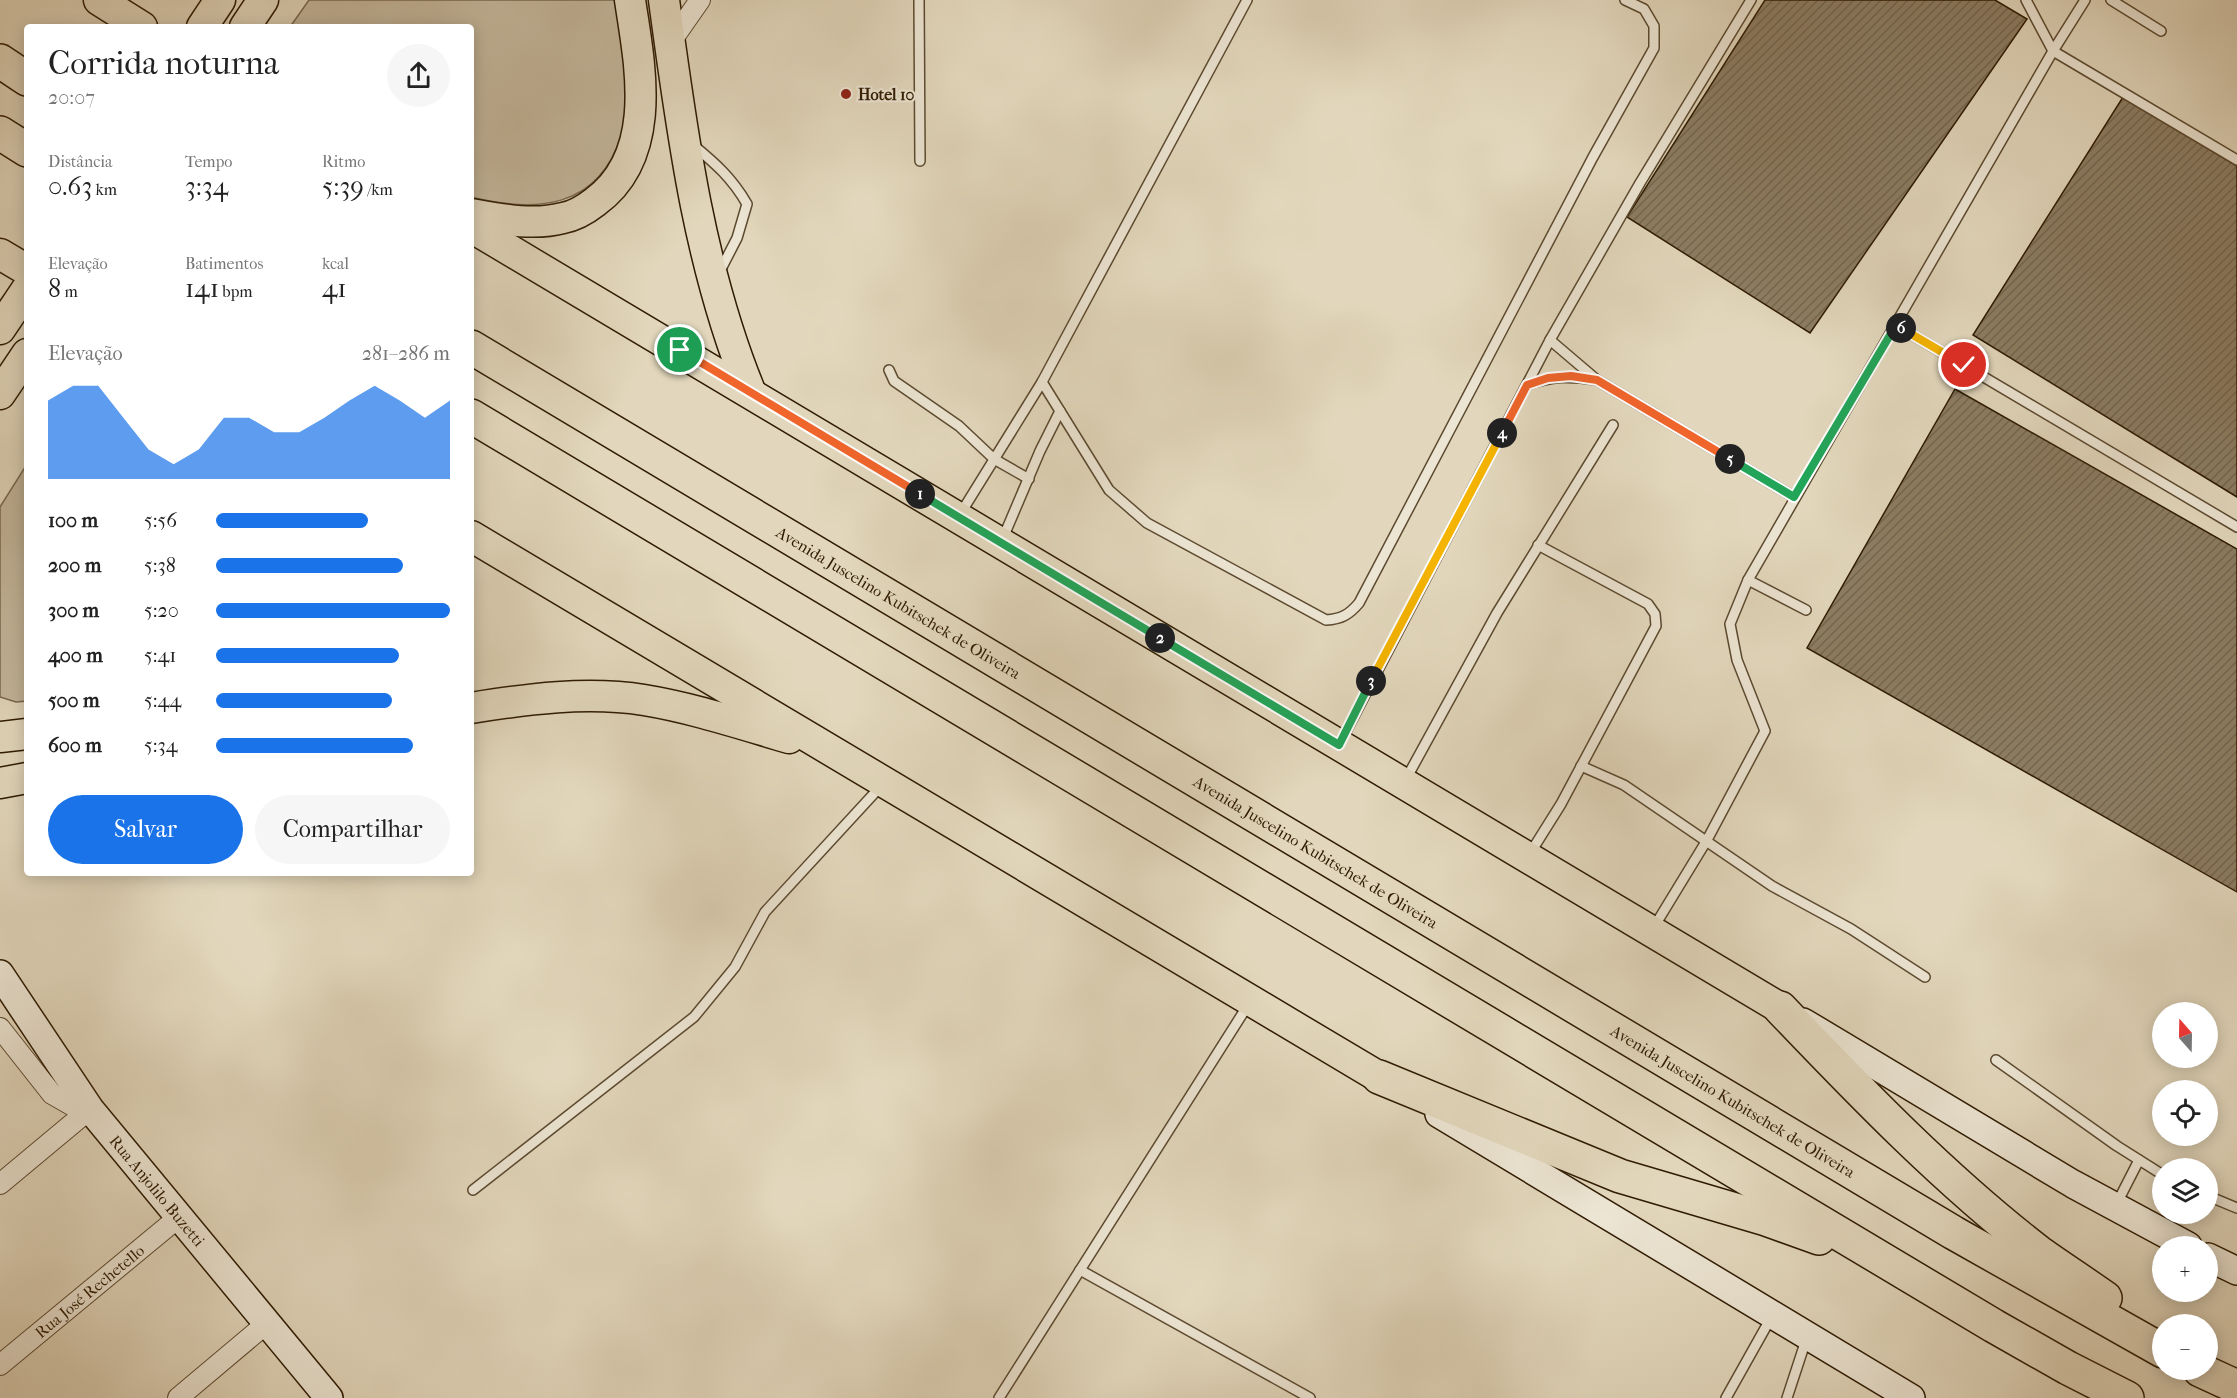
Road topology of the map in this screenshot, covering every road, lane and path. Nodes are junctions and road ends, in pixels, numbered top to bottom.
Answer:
1 (99, 0) edge
2 (220, 0) edge
3 (630, 0) edge
4 (664, 0) edge
5 (700, 0) edge
6 (919, 0) edge
7 (1246, 0) edge
8 (1625, 0) edge
9 (1751, 0) edge
10 (2026, 0) edge
11 (2085, 0) edge
12 (2111, 0) edge
13 (137, 24) edge
14 (204, 24) edge
15 (2161, 31) dead end
16 (670, 44) junction
17 (2053, 51) junction
18 (0, 61) edge
19 (24, 77) edge
20 (0, 133) edge
21 (684, 138) junction
22 (24, 148) edge
23 (2237, 160) edge
24 (920, 161) dead end
25 (474, 215) edge
26 (474, 229) edge
27 (0, 254) edge
28 (24, 268) edge
29 (713, 283) junction
30 (24, 293) edge
31 (4, 323) edge
32 (1896, 325) junction
33 (1550, 340) junction
34 (474, 349) edge
35 (24, 358) edge
36 (889, 370) dead end
37 (1597, 380) junction
38 (1042, 382) junction
39 (1527, 385) junction
40 (750, 391) junction
41 (0, 394) edge
42 (1060, 411) junction
43 (474, 418) edge
44 (1613, 424) dead end
45 (994, 459) junction
46 (1029, 479) junction
47 (1794, 497) junction
48 (958, 518) junction
49 (2237, 527) edge
50 (474, 538) edge
51 (1000, 543) junction
52 (1538, 545) junction
53 (1748, 580) junction
54 (1806, 610) dead end
55 (474, 708) edge
56 (24, 734) edge
57 (0, 737) edge
58 (1339, 745) junction
59 (830, 750) junction
60 (1581, 766) junction
61 (24, 779) edge
62 (885, 782) junction
63 (0, 783) edge
64 (1404, 784) junction
65 (1707, 840) junction
66 (1527, 857) junction
67 (1651, 931) junction
68 (0, 974) edge
69 (1925, 977) dead end
70 (1251, 1001) junction
71 (1779, 1008) junction
72 (0, 1028) edge
73 (1996, 1060) dead end
74 (1379, 1077) junction
75 (90, 1109) junction
76 (2139, 1160) junction
77 (2152, 1168) edge
78 (0, 1184) edge
79 (473, 1190) dead end
80 (2218, 1200) edge
81 (2114, 1208) junction
82 (2237, 1208) edge
83 (179, 1217) junction
84 (2169, 1236) edge
85 (2218, 1262) edge
86 (1080, 1270) junction
87 (2237, 1271) edge
88 (1905, 1272) junction
89 (1773, 1314) junction
90 (267, 1323) junction
91 (2152, 1330) edge
92 (1808, 1335) junction
93 (2152, 1345) edge
94 (0, 1365) edge
95 (178, 1398) edge
96 (329, 1398) edge
97 (999, 1398) edge
98 (1310, 1398) edge
99 (1726, 1398) edge
100 (1787, 1398) edge
101 (1911, 1398) edge
102 (2127, 1398) edge

1 - 13 main road
2 - 14 main road
3 - 25 main road
4 - 16 main road
5 - 16 street
6 - 24 lane
7 - 38 lane
8 - 42 lane
9 - 33 lane
10 - 17 lane
11 - 17 lane
12 - 15 lane
16 - 21 main road
17 - 23 lane
17 - 32 lane
18 - 19 highway
20 - 22 highway
21 - 29 main road
21 - 29 lane
26 - 40 main road
27 - 28 main road
29 - 40 main road
30 - 31 main road
32 - 47 lane
32 - 49 lane
33 - 37 lane
33 - 39 lane
34 - 93 highway, Avenida Juscelino Kubitschek de Oliveira
35 - 41 main road
36 - 45 lane
37 - 39 lane
37 - 47 lane
38 - 42 lane
38 - 45 lane
39 - 58 lane
40 - 48 main road
42 - 46 lane
43 - 88 highway
44 - 52 lane
45 - 46 lane
45 - 48 lane
46 - 51 lane
47 - 53 lane
48 - 51 main road
50 - 59 main road
51 - 58 main road
52 - 60 lane
52 - 64 lane
53 - 54 lane
53 - 65 lane
55 - 59 main road
56 - 57 main road
58 - 64 main road
59 - 62 main road
60 - 65 lane
60 - 66 lane
61 - 63 main road
62 - 70 main road
62 - 79 lane
64 - 66 main road
65 - 67 lane
65 - 69 lane
66 - 67 main road
67 - 71 main road
68 - 75 main road, Rua Anjolilo Buzetti
70 - 74 main road
70 - 86 lane
71 - 81 main road
71 - 91 highway
72 - 75 street
73 - 76 lane
74 - 88 highway
74 - 89 main road
75 - 78 street
75 - 83 main road, Rua Anjolilo Buzetti
76 - 77 lane
76 - 81 lane
80 - 82 lane
81 - 84 main road
83 - 90 main road, Rua Anjolilo Buzetti
83 - 94 street, Rua José Rechetello
85 - 87 main road
86 - 97 lane
86 - 98 lane
88 - 102 highway
89 - 92 main road
89 - 99 lane
90 - 95 street
90 - 96 main road, Rua Anjolilo Buzetti
92 - 100 lane
92 - 101 main road

